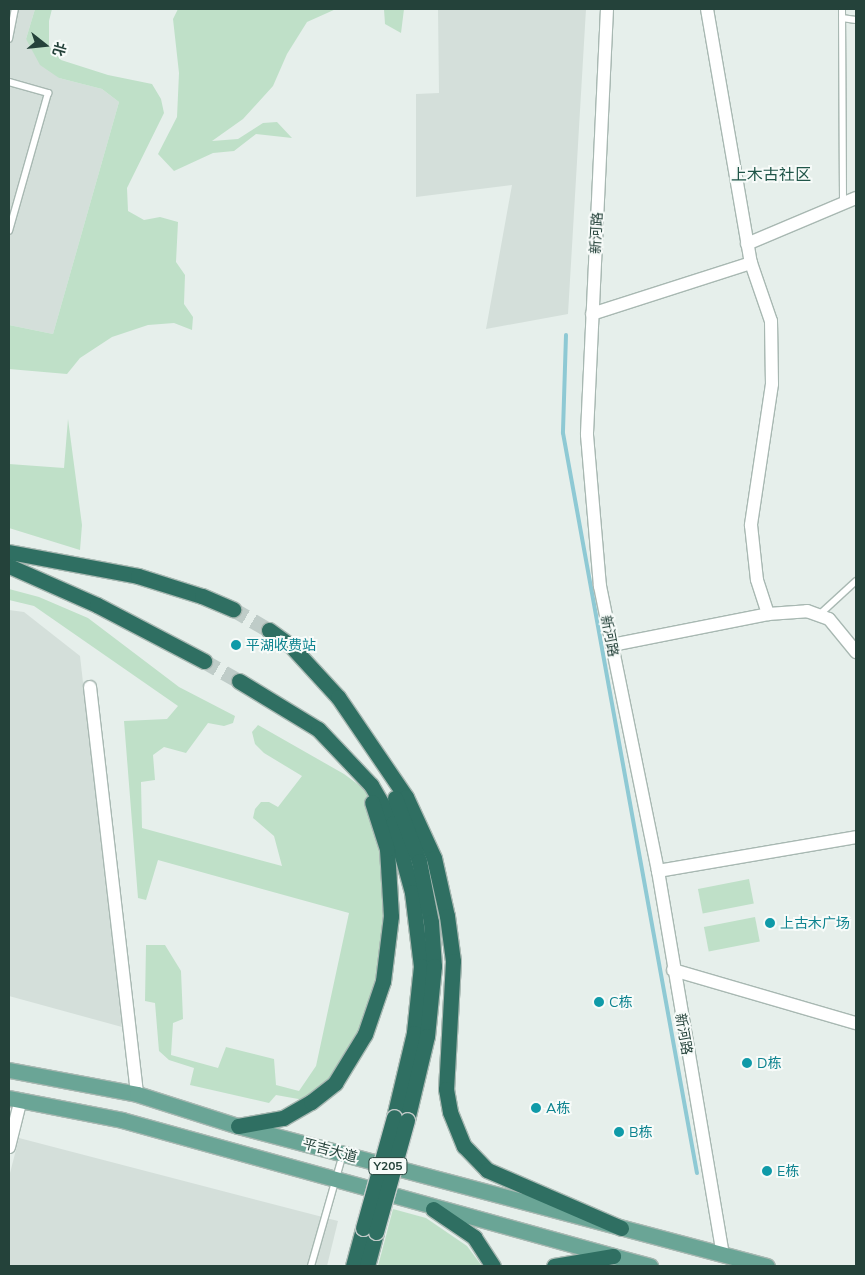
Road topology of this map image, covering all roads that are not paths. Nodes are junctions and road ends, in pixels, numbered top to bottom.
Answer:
1 (14, 9) edge
2 (607, 9) edge
3 (706, 9) edge
4 (842, 9) edge
5 (842, 18) junction
6 (856, 20) edge
7 (9, 39) edge
8 (9, 82) edge
9 (856, 198) edge
10 (843, 204) junction
11 (9, 231) edge
12 (747, 244) junction
13 (751, 263) junction
14 (592, 314) junction
15 (9, 547) edge
16 (9, 552) edge
17 (9, 566) edge
18 (105, 571) junction
19 (9, 575) edge
20 (856, 581) edge
21 (97, 606) junction
22 (233, 610) tunnel mouth
23 (768, 614) junction
24 (819, 616) junction
25 (269, 630) tunnel mouth
26 (612, 645) junction
27 (856, 652) edge
28 (204, 661) tunnel mouth
29 (239, 681) tunnel mouth
30 (90, 687) dead end
31 (338, 697) junction
32 (318, 730) junction
33 (856, 837) edge
34 (658, 871) junction
35 (674, 970) junction
36 (856, 1023) edge
37 (9, 1070) edge
38 (136, 1094) junction
39 (15, 1098) edge
40 (400, 1119) junction
41 (238, 1126) junction
42 (9, 1147) edge
43 (343, 1154) junction
44 (336, 1178) junction
45 (433, 1208) junction
46 (621, 1228) junction
47 (369, 1230) junction
48 (723, 1255) junction
49 (613, 1256) junction
50 (311, 1266) edge
51 (353, 1266) edge
52 (367, 1266) edge
53 (493, 1266) edge
54 (554, 1266) edge
55 (650, 1266) edge
56 (767, 1266) edge

1 - 7 lane
2 - 14 street, 新河路
3 - 12 street
4 - 5 lane
5 - 6 lane
5 - 10 lane
8 - 11 lane
9 - 10 street
10 - 12 street
12 - 13 street
13 - 14 street
13 - 23 street
14 - 26 street, 新河路
15 - 18 highway
16 - 18 highway
17 - 21 highway
18 - 22 highway
19 - 21 highway
20 - 24 lane
21 - 28 highway
23 - 24 street
23 - 26 street
24 - 27 street
25 - 31 highway
26 - 34 street, 新河路
29 - 32 highway
30 - 38 street
31 - 40 highway
31 - 46 highway
32 - 40 highway
32 - 41 highway
33 - 34 street
34 - 35 street, 新河路
35 - 36 street
35 - 48 street, 新河路
37 - 38 main road, 平吉大道 / Y205
38 - 41 main road, 平吉大道 / Y205
39 - 42 street
39 - 44 main road, 平吉大道 / Y205
40 - 47 highway, bridge
41 - 43 main road, 平吉大道 / Y205
43 - 44 lane
43 - 46 main road, 平吉大道 / Y205
44 - 45 main road, 平吉大道 / Y205
44 - 50 lane
45 - 49 main road, 平吉大道 / Y205
45 - 53 highway
46 - 48 main road, 平吉大道 / Y205
47 - 51 highway
47 - 52 highway
48 - 56 main road, 平吉大道 / Y205
49 - 54 highway
49 - 55 main road, 平吉大道 / Y205

